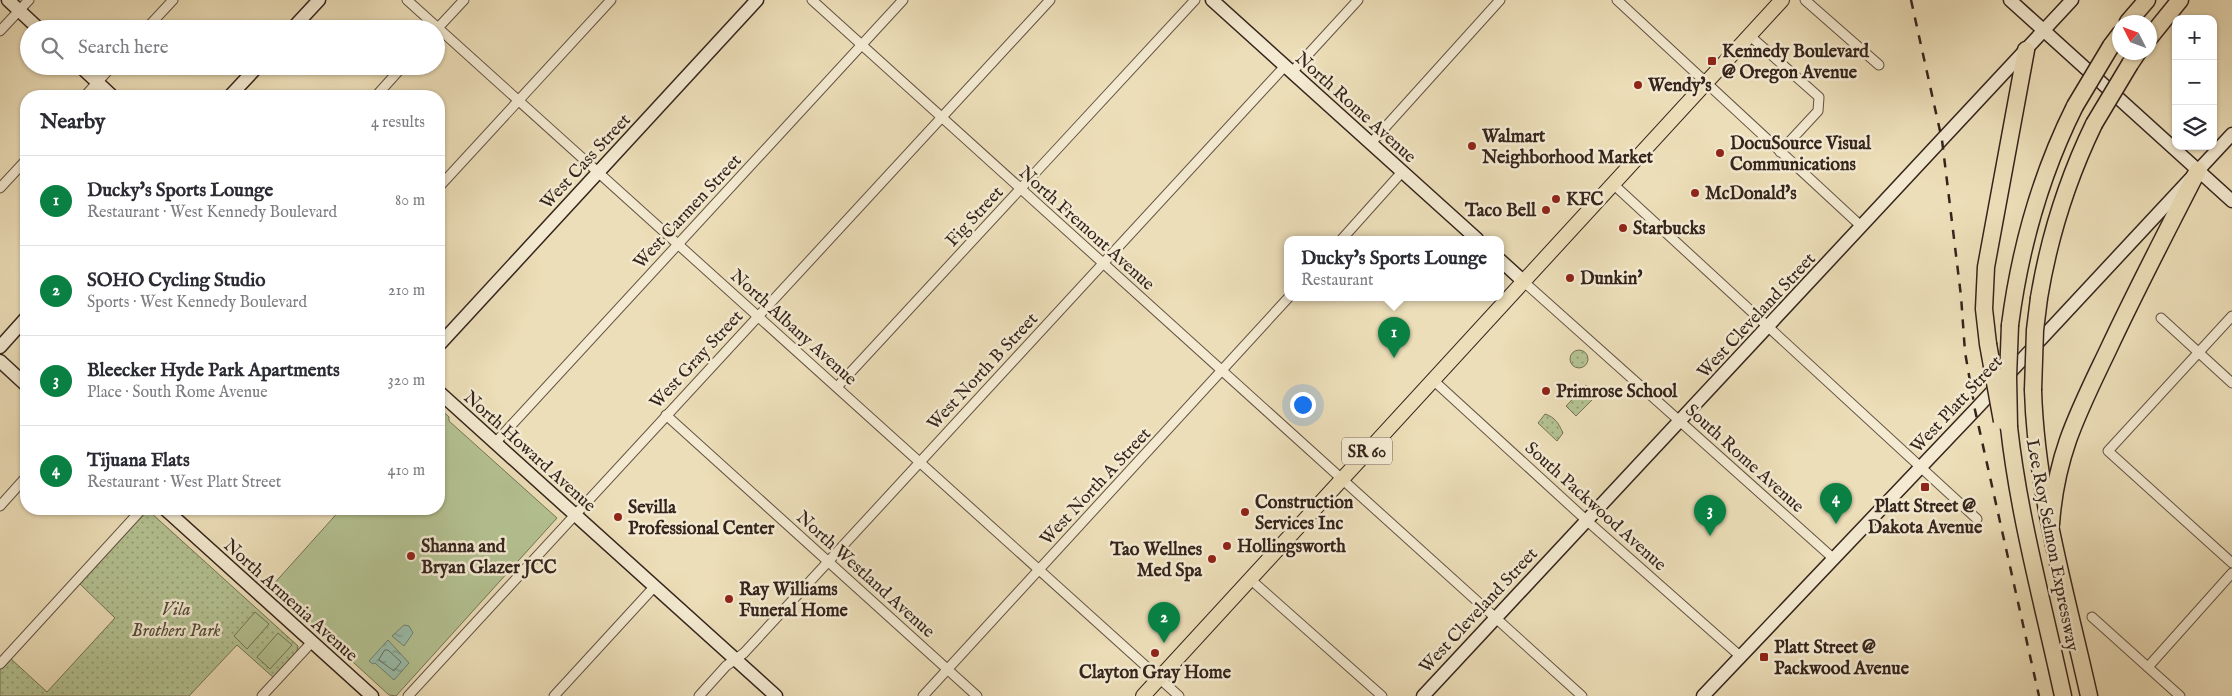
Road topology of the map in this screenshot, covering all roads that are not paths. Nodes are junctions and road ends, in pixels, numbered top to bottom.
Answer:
1 (8, 0) edge
2 (29, 0) edge
3 (173, 0) edge
4 (319, 0) edge
5 (408, 0) edge
6 (464, 0) edge
7 (611, 0) edge
8 (756, 0) edge
9 (812, 0) edge
10 (903, 0) edge
11 (1050, 0) edge
12 (1195, 0) edge
13 (1212, 0) edge
14 (1358, 0) edge
15 (1500, 0) edge
16 (1617, 0) edge
17 (1782, 0) edge
18 (1805, 0) edge
19 (2010, 0) edge
20 (2072, 0) edge
21 (2146, 0) edge
22 (2180, 0) edge
23 (19, 10) junction
24 (2134, 15) edge
25 (30, 20) edge
26 (154, 20) edge
27 (300, 20) edge
28 (428, 20) edge
29 (445, 20) edge
30 (2157, 28) edge
31 (0, 31) edge
32 (2044, 31) junction
33 (1749, 35) junction
34 (445, 36) edge
35 (862, 45) junction
36 (2112, 45) edge
37 (2026, 50) junction
38 (2133, 60) edge
39 (1879, 65) dead end
40 (1289, 69) junction
41 (90, 75) edge
42 (104, 75) edge
43 (250, 75) edge
44 (395, 75) edge
45 (97, 82) junction
46 (1706, 82) junction
47 (90, 90) edge
48 (106, 90) edge
49 (236, 90) edge
50 (381, 90) edge
51 (519, 100) junction
52 (941, 117) junction
53 (2232, 134) edge
54 (1371, 144) junction
55 (1780, 152) junction
56 (20, 166) edge
57 (2198, 170) junction
58 (599, 172) junction
59 (1402, 172) junction
60 (445, 180) edge
61 (1613, 184) junction
62 (0, 188) edge
63 (1020, 189) junction
64 (2232, 201) edge
65 (1862, 227) junction
66 (1345, 236) edge
67 (1474, 236) edge
68 (678, 244) junction
69 (1103, 264) junction
70 (1504, 264) edge
71 (1523, 281) junction
72 (1286, 301) edge
73 (758, 315) junction
74 (2232, 316) edge
75 (2161, 318) dead end
76 (20, 325) edge
77 (1769, 326) junction
78 (445, 339) edge
79 (0, 347) edge
80 (2199, 352) junction
81 (0, 361) edge
82 (1222, 371) junction
83 (20, 379) edge
84 (1433, 380) junction
85 (2232, 383) edge
86 (837, 388) junction
87 (445, 397) edge
88 (666, 415) junction
89 (1680, 422) junction
90 (2009, 433) junction
91 (495, 443) junction
92 (920, 462) junction
93 (1921, 466) junction
94 (1342, 479) junction
95 (20, 484) edge
96 (0, 506) edge
97 (574, 514) junction
98 (137, 515) edge
99 (172, 515) edge
100 (1977, 519) dead end
101 (1585, 520) junction
102 (2051, 524) junction
103 (1834, 559) junction
104 (828, 562) junction
105 (2232, 563) edge
106 (1039, 570) junction
107 (2232, 573) edge
108 (1250, 579) junction
109 (655, 586) junction
110 (1495, 617) junction
111 (2092, 617) dead end
112 (312, 642) junction
113 (1740, 656) junction
114 (736, 660) junction
115 (0, 664) edge
116 (2148, 668) junction
117 (948, 669) junction
118 (1159, 678) junction
119 (262, 696) edge
120 (372, 696) edge
121 (408, 696) edge
122 (554, 696) edge
123 (699, 696) edge
124 (776, 696) edge
125 (923, 696) edge
126 (977, 696) edge
127 (1142, 696) edge
128 (1179, 696) edge
129 (1382, 696) edge
130 (1423, 696) edge
131 (1582, 696) edge
132 (1703, 696) edge
133 (2063, 696) edge
134 (2089, 696) edge
135 (2180, 696) edge

1 - 23 main road
2 - 23 street
3 - 26 street
4 - 27 main road
5 - 28 street, North Albany Avenue
6 - 29 street
7 - 51 street
8 - 58 main road, West Cass Street
9 - 35 street, North Fremont Avenue
10 - 35 street, West Carmen Street
11 - 52 street, West Gray Street
12 - 63 street, Fig Street
13 - 40 main road, North Rome Avenue
14 - 40 street, West North B Street
15 - 54 street
16 - 46 street
17 - 33 main road, SR 60
18 - 39 street
19 - 32 main road
20 - 32 main road, West Cleveland Street
21 - 24 highway
22 - 30 highway
23 - 25 main road
23 - 31 street
32 - 37 main road, West Cleveland Street
32 - 57 main road
33 - 46 main road, SR 60
33 - 55 street
34 - 51 street, North Albany Avenue
35 - 52 street, North Fremont Avenue
35 - 68 street, West Carmen Street
36 - 90 highway, Lee Roy Selmon Expressway, bridge
37 - 65 main road, West Cleveland Street
37 - 90 highway, bridge
38 - 102 highway, Lee Roy Selmon Expressway, bridge
40 - 54 main road, North Rome Avenue
40 - 69 street, West North B Street
41 - 45 main road
42 - 45 street
43 - 49 main road
44 - 50 street
45 - 47 street
45 - 48 main road
46 - 55 street
46 - 61 main road, SR 60
51 - 58 street, North Albany Avenue
51 - 60 street
52 - 63 street, North Fremont Avenue
52 - 73 street, West Gray Street
53 - 57 main road, West Platt Street
54 - 59 main road, North Rome Avenue
55 - 65 street
56 - 62 street
57 - 64 main road
57 - 93 main road, West Platt Street
57 - 102 highway
58 - 68 street, North Albany Avenue
58 - 78 main road, West Cass Street
59 - 66 street
59 - 67 main road, North Rome Avenue
61 - 71 main road, SR 60
61 - 77 street
63 - 69 street, North Fremont Avenue
63 - 86 street, Fig Street
65 - 77 main road, West Cleveland Street
68 - 73 street, North Albany Avenue
68 - 91 street, West Carmen Street
69 - 82 street, North Fremont Avenue
69 - 92 street, West North B Street
70 - 71 main road
71 - 84 main road, SR 60
71 - 89 street, South Rome Avenue
72 - 82 street, West North A Street
73 - 86 street, North Albany Avenue
73 - 88 street, West Gray Street
74 - 80 street
75 - 80 street
76 - 79 main road
77 - 89 main road, West Cleveland Street
77 - 93 street
80 - 85 street
80 - 105 street
81 - 83 main road
82 - 94 street, North Fremont Avenue
82 - 106 street, West North A Street
84 - 94 main road, SR 60
84 - 101 street, South Packwood Avenue
86 - 92 street, North Albany Avenue
87 - 91 main road, North Howard Avenue
88 - 97 street, West Gray Street
88 - 104 street, North Westland Avenue
89 - 101 main road, West Cleveland Street
89 - 103 street, South Rome Avenue
90 - 133 highway, Lee Roy Selmon Expressway
91 - 97 main road, North Howard Avenue
92 - 104 street, West North B Street
92 - 106 street, North Albany Avenue
93 - 100 street
93 - 103 main road, West Platt Street
94 - 108 main road, SR 60
94 - 110 street, North Fremont Avenue
95 - 96 street
97 - 109 main road, North Howard Avenue
97 - 121 street, West Gray Street
98 - 115 street
99 - 112 main road, North Armenia Avenue
101 - 110 main road, West Cleveland Street
101 - 113 street, South Packwood Avenue
102 - 134 highway, Lee Roy Selmon Expressway
103 - 113 main road, West Platt Street
104 - 114 street, West North B Street
104 - 117 street, North Westland Avenue
106 - 117 street, West North A Street
106 - 118 street, North Albany Avenue
107 - 116 street
108 - 118 main road, SR 60
108 - 129 street
109 - 114 main road, North Howard Avenue
109 - 122 street
110 - 130 main road, West Cleveland Street
110 - 131 street, North Fremont Avenue
111 - 116 street
112 - 119 street
112 - 120 main road, North Armenia Avenue
113 - 132 main road, West Platt Street
114 - 123 street, West North B Street
114 - 124 main road, North Howard Avenue
116 - 135 street
117 - 125 street, West North A Street
117 - 126 street, North Westland Avenue
118 - 127 main road, SR 60
118 - 128 street, North Albany Avenue

